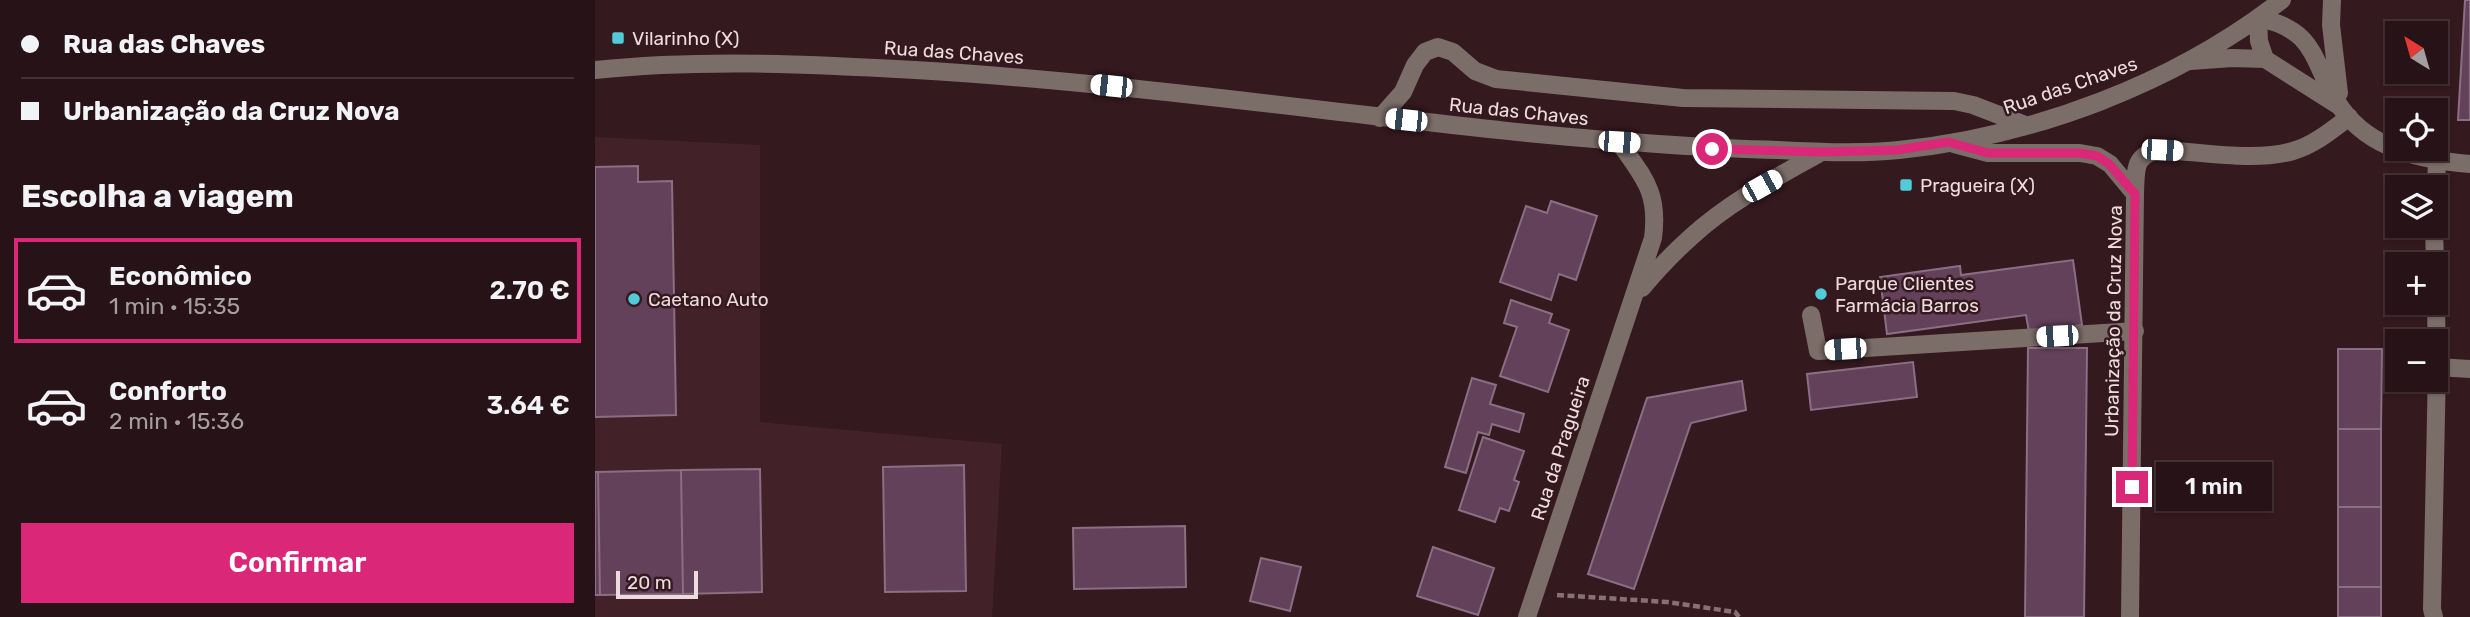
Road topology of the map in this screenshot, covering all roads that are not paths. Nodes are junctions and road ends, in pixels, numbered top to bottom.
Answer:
1 (2281, 0) edge
2 (2332, 0) edge
3 (2258, 18) junction
4 (2265, 59) junction
5 (2188, 62) junction
6 (595, 70) edge
7 (2345, 112) junction
8 (1380, 118) junction
9 (2025, 125) junction
10 (1619, 142) junction
11 (1948, 142) junction
12 (2385, 144) edge
13 (1822, 152) junction
14 (2437, 161) joint
15 (2470, 164) edge
16 (2436, 175) edge
17 (2135, 194) junction
18 (1637, 292) junction
19 (1811, 316) dead end
20 (2135, 331) junction
21 (2448, 368) edge
22 (2470, 369) edge
23 (2436, 392) edge
24 (1527, 617) edge
25 (2130, 617) edge
26 (2434, 617) edge

1 - 3 street, Rua das Chaves
2 - 7 street
3 - 4 street
3 - 5 street, Rua das Chaves
3 - 7 street
4 - 5 street
4 - 7 street
5 - 9 street, Rua das Chaves
6 - 8 street, Rua das Chaves
7 - 12 street
7 - 17 street, Urbanização da Cruz Nova
8 - 9 street
8 - 10 street, Rua das Chaves
9 - 11 street, Rua das Chaves
10 - 13 street, Rua das Chaves
10 - 18 street, Rua da Pragueira
11 - 13 street, Rua das Chaves
11 - 17 street
13 - 18 street, Rua da Pragueira
14 - 15 street
14 - 16 street
17 - 20 street, Urbanização da Cruz Nova
18 - 24 street, Rua da Pragueira
19 - 20 street
20 - 25 street, Urbanização da Cruz Nova
21 - 22 street
23 - 26 street

